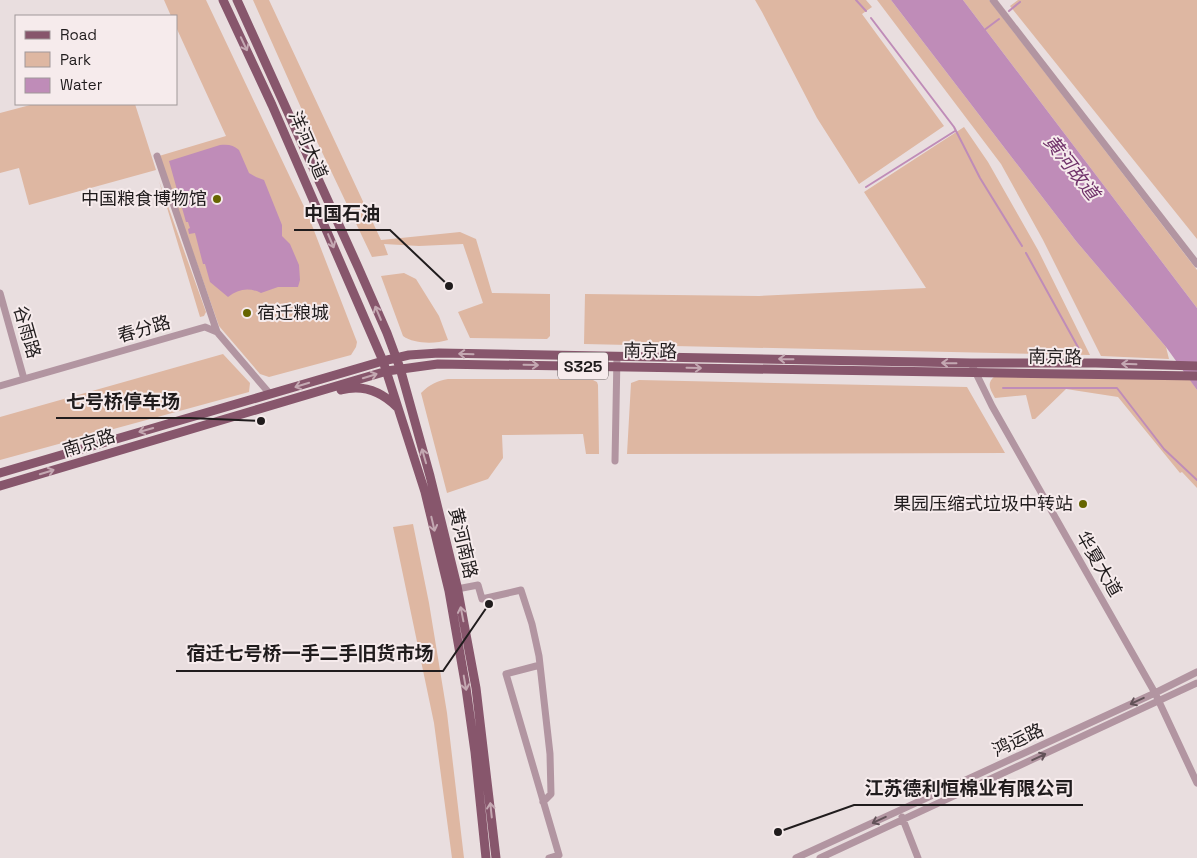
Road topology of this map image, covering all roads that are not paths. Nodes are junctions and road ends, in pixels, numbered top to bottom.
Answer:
1 (223, 0) edge
2 (237, 0) edge
3 (994, 0) edge
4 (157, 156) dead end
5 (1197, 264) edge
6 (0, 293) edge
7 (210, 312) junction
8 (204, 327) junction
9 (217, 332) junction
10 (617, 356) junction
11 (396, 358) junction
12 (383, 361) junction
13 (1197, 366) edge
14 (617, 367) junction
15 (972, 367) junction
16 (400, 368) junction
17 (387, 371) junction
18 (1197, 376) edge
19 (24, 379) junction
20 (0, 386) edge
21 (270, 394) junction
22 (261, 409) junction
23 (399, 410) junction
24 (615, 461) dead end
25 (0, 473) edge
26 (0, 486) edge
27 (457, 589) junction
28 (540, 665) junction
29 (1197, 672) edge
30 (1197, 683) edge
31 (1155, 693) junction
32 (1160, 702) junction
33 (1197, 783) edge
34 (543, 802) junction
35 (898, 812) junction
36 (904, 820) junction
37 (486, 858) edge
38 (496, 858) edge
39 (549, 858) edge
40 (796, 858) edge
41 (820, 858) edge
42 (918, 858) edge

1 -> 12 main road, 洋河大道
11 -> 2 main road, 洋河大道
3 - 5 street
4 - 7 street
6 - 19 street, 谷雨路
7 - 8 street
7 - 9 street
8 - 9 street
8 - 19 street, 春分路
9 - 21 street
10 -> 11 main road, 南京路 / S325
10 - 14 street
15 -> 10 main road, 南京路 / S325
11 - 12 main road, 南京路 / S325
11 - 16 main road, 黄河南路
12 - 17 main road, 黄河南路
12 -> 21 main road, 南京路 / S325
13 -> 15 main road, 南京路 / S325
14 -> 15 main road, 南京路 / S325
16 -> 14 main road, 南京路 / S325
14 - 24 street
15 - 18 main road, 南京路 / S325
15 - 31 street, 华夏大道
16 - 17 main road, 南京路 / S325
27 -> 16 main road, 黄河南路
22 -> 17 main road, 南京路 / S325
17 - 23 main road, 黄河南路
19 - 20 street, 春分路
21 -> 25 main road, 南京路 / S325
22 - 23 main road
26 -> 22 main road, 南京路 / S325
23 -> 37 main road, 黄河南路
27 - 28 street
38 -> 27 main road, 黄河南路
28 - 34 street
28 - 34 street
29 - 31 street, 鸿运路
30 - 32 street, 鸿运路
31 - 32 street, 华夏大道
31 -> 35 street, 鸿运路
32 - 33 street, 华夏大道
36 -> 32 street, 鸿运路
34 - 39 street
35 - 36 street
35 -> 40 street, 鸿运路
36 - 41 street, 鸿运路
36 - 42 street

